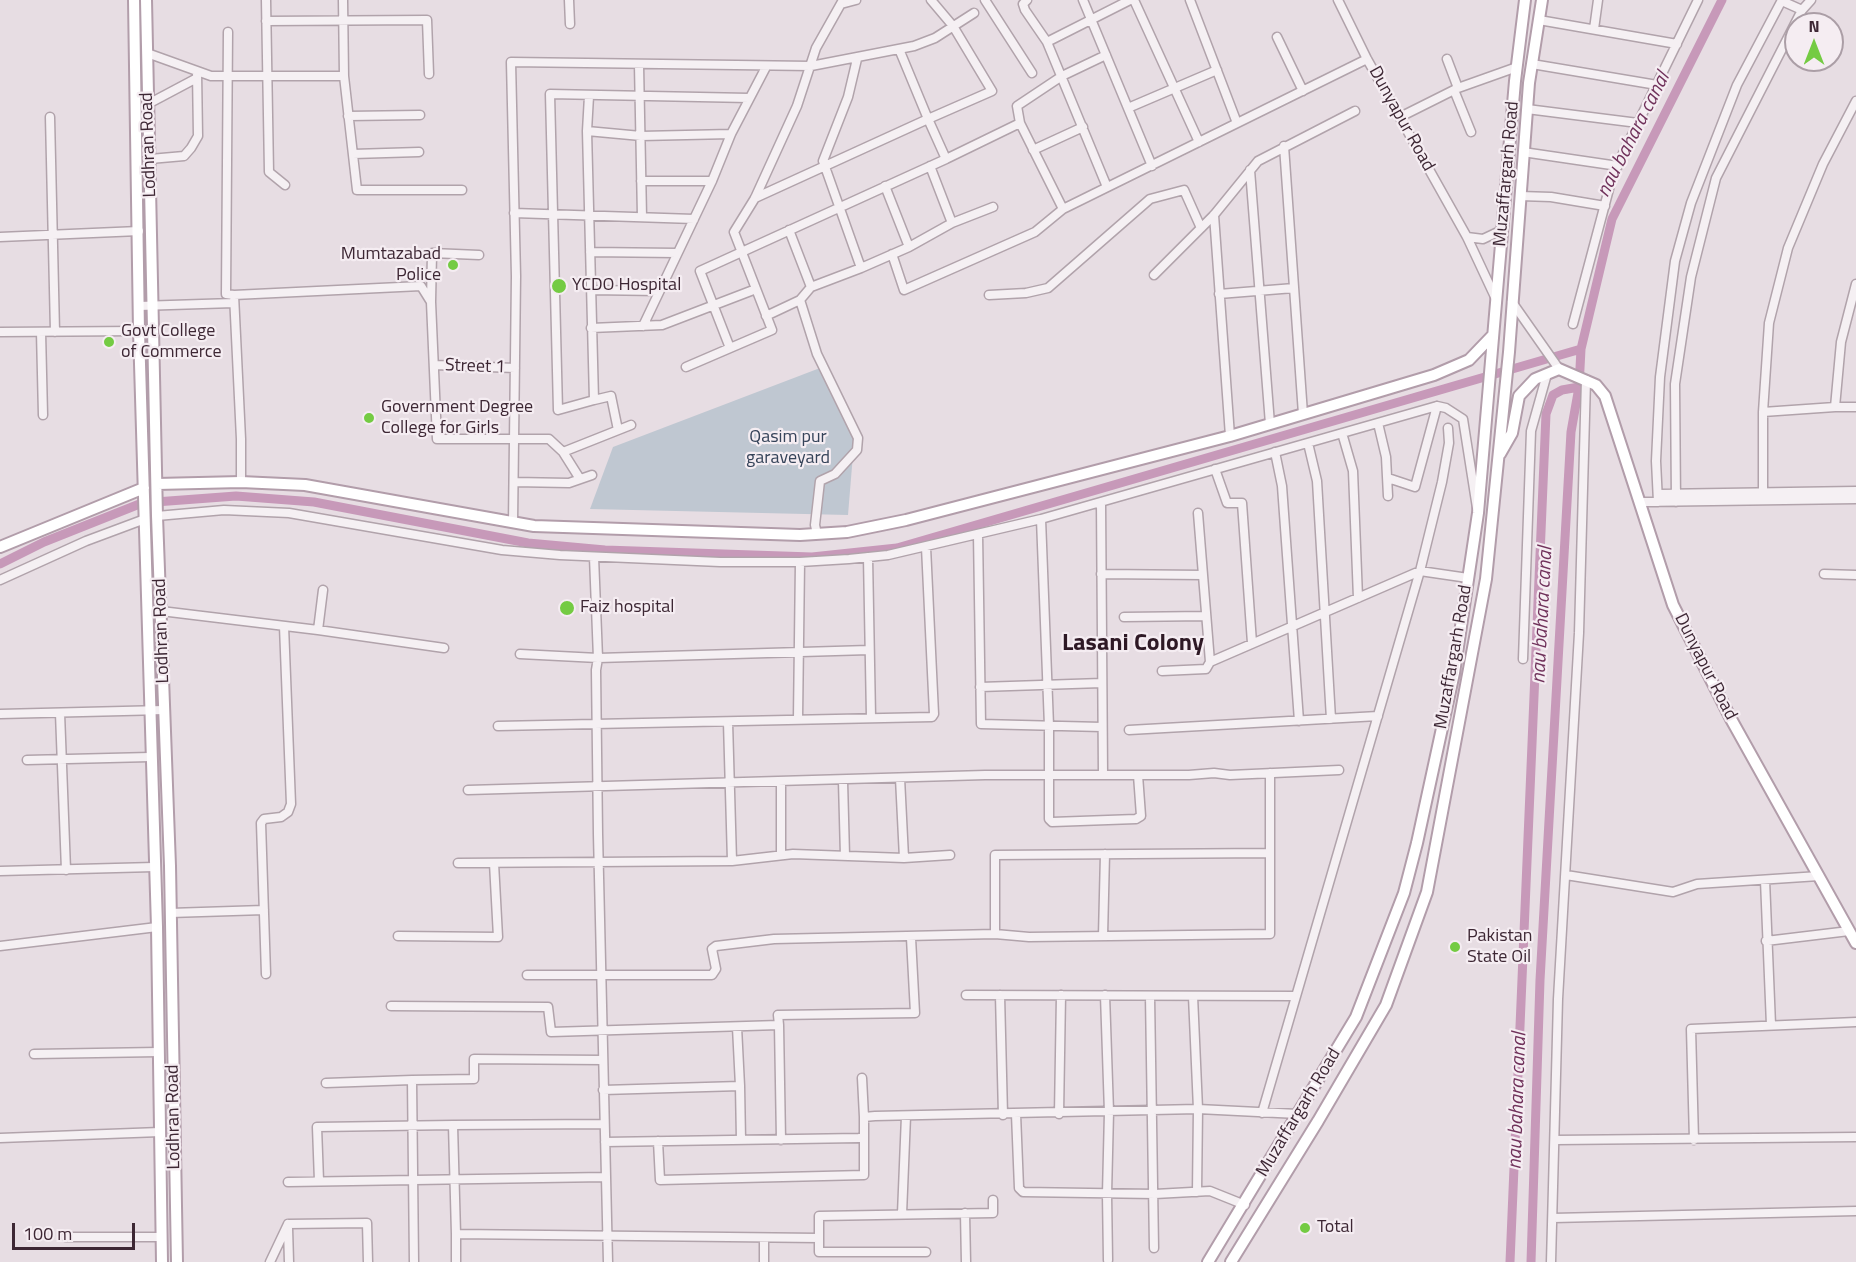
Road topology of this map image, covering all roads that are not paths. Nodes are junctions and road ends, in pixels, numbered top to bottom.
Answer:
1 (134, 0) edge
2 (146, 0) edge
3 (266, 0) edge
4 (343, 0) edge
5 (569, 0) edge
6 (856, 0) edge
7 (931, 0) edge
8 (986, 0) edge
9 (1027, 0) edge
10 (1083, 0) edge
11 (1130, 0) edge
12 (1134, 0) edge
13 (1190, 0) edge
14 (1338, 0) edge
15 (1525, 0) edge
16 (1542, 0) edge
17 (1598, 0) edge
18 (1698, 0) edge
19 (1782, 0) edge
20 (1811, 0) edge
21 (842, 2) edge
22 (1115, 3) edge
23 (1802, 10) junction
24 (974, 13) dead end
25 (1091, 19) junction
26 (343, 20) junction
27 (1539, 20) junction
28 (266, 21) junction
29 (570, 24) dead end
30 (953, 26) junction
31 (1594, 30) junction
32 (228, 32) dead end
33 (1277, 37) dead end
34 (1047, 42) junction
35 (1677, 44) junction
36 (899, 49) junction
37 (147, 53) junction
38 (1106, 55) junction
39 (856, 59) junction
40 (1367, 59) junction
41 (1447, 59) dead end
42 (1532, 64) junction
43 (639, 65) junction
44 (811, 66) junction
45 (766, 67) junction
46 (1516, 67) junction
47 (1217, 70) junction
48 (429, 74) dead end
49 (1032, 74) dead end
50 (197, 75) junction
51 (228, 75) junction
52 (267, 75) junction
53 (344, 76) junction
54 (1062, 76) junction
55 (1515, 81) junction
56 (1529, 83) junction
57 (1657, 85) junction
58 (1174, 88) junction
59 (1456, 89) junction
60 (1303, 91) junction
61 (589, 96) junction
62 (639, 96) junction
63 (749, 98) junction
64 (1856, 101) edge
65 (148, 104) junction
66 (1128, 108) junction
67 (1527, 109) junction
68 (1355, 111) dead end
69 (420, 115) dead end
70 (348, 116) junction
71 (50, 117) dead end
72 (1400, 117) junction
73 (928, 119) junction
74 (1020, 123) junction
75 (1237, 123) junction
76 (1638, 123) junction
77 (1083, 128) junction
78 (587, 131) junction
79 (1471, 132) dead end
80 (731, 134) junction
81 (641, 136) junction
82 (1198, 142) junction
83 (1284, 146) junction
84 (1033, 150) junction
85 (419, 152) dead end
86 (1523, 152) junction
87 (352, 154) junction
88 (150, 159) junction
89 (946, 159) junction
90 (825, 166) junction
91 (930, 166) junction
92 (1152, 166) junction
93 (1618, 166) junction
94 (1250, 170) junction
95 (641, 181) junction
96 (712, 181) junction
97 (285, 185) dead end
98 (885, 186) junction
99 (1107, 187) junction
100 (462, 190) dead end
101 (1520, 196) junction
102 (754, 198) junction
103 (1605, 206) junction
104 (839, 207) junction
105 (993, 207) dead end
106 (1063, 209) junction
107 (514, 213) junction
108 (553, 214) junction
109 (589, 215) junction
110 (1214, 215) junction
111 (642, 217) junction
112 (693, 219) junction
113 (952, 223) junction
114 (1201, 228) junction
115 (789, 230) junction
116 (1502, 230) junction
117 (139, 231) junction
118 (53, 234) junction
119 (0, 237) edge
120 (1467, 237) junction
121 (909, 247) junction
122 (590, 252) junction
123 (742, 252) junction
124 (677, 253) junction
125 (892, 254) junction
126 (479, 255) dead end
127 (861, 268) junction
128 (1154, 275) dead end
129 (1856, 284) edge
130 (811, 287) junction
131 (1294, 288) junction
132 (756, 289) junction
133 (591, 290) junction
134 (659, 291) junction
135 (1260, 291) junction
136 (1220, 294) junction
137 (989, 295) dead end
138 (234, 299) junction
139 (1496, 299) junction
140 (800, 300) junction
141 (431, 302) junction
142 (1511, 302) junction
143 (714, 305) junction
144 (139, 306) junction
145 (154, 306) junction
146 (766, 316) junction
147 (1573, 324) dead end
148 (643, 326) junction
149 (591, 328) junction
150 (139, 331) junction
151 (0, 332) edge
152 (41, 332) junction
153 (55, 332) junction
154 (1493, 335) junction
155 (730, 348) junction
156 (435, 365) junction
157 (686, 367) dead end
158 (515, 368) junction
159 (1560, 368) junction
160 (1547, 374) junction
161 (1586, 380) junction
162 (594, 400) junction
163 (1437, 406) junction
164 (1835, 407) junction
165 (1856, 407) edge
166 (1763, 412) junction
167 (1303, 414) junction
168 (43, 415) dead end
169 (1378, 423) junction
170 (1270, 424) junction
171 (631, 425) dead end
172 (1448, 428) dead end
173 (618, 430) junction
174 (1342, 433) junction
175 (1230, 436) junction
176 (514, 438) junction
177 (1308, 443) junction
178 (563, 452) junction
179 (1275, 452) junction
180 (1498, 458) junction
181 (1215, 469) junction
182 (592, 475) dead end
183 (1388, 478) junction
184 (580, 479) junction
185 (241, 482) junction
186 (513, 482) junction
187 (157, 487) junction
188 (1856, 490) edge
189 (144, 491) junction
190 (1763, 492) junction
191 (1388, 496) dead end
192 (1676, 497) junction
193 (1658, 498) junction
194 (1856, 499) edge
195 (1101, 502) junction
196 (1640, 502) junction
197 (1198, 513) dead end
198 (1478, 513) junction
199 (157, 516) junction
200 (145, 519) junction
201 (1041, 519) junction
202 (513, 523) junction
203 (817, 534) junction
204 (978, 534) junction
205 (0, 547) edge
206 (926, 547) junction
207 (594, 557) junction
208 (868, 557) junction
209 (800, 562) junction
210 (1420, 571) junction
211 (1101, 574) junction
212 (1824, 574) dead end
213 (1203, 575) junction
214 (1856, 575) edge
215 (1468, 578) junction
216 (0, 580) edge
217 (323, 590) dead end
218 (1358, 598) junction
219 (161, 611) junction
220 (1325, 612) junction
221 (1206, 616) junction
222 (1124, 617) dead end
223 (285, 626) junction
224 (1293, 626) junction
225 (318, 630) junction
226 (1252, 643) junction
227 (444, 648) dead end
228 (869, 650) junction
229 (798, 652) junction
230 (520, 654) dead end
231 (598, 658) junction
232 (1523, 659) dead end
233 (1210, 662) junction
234 (1162, 671) dead end
235 (1102, 683) junction
236 (1047, 685) junction
237 (980, 687) junction
238 (164, 710) junction
239 (149, 711) junction
240 (60, 713) junction
241 (1445, 713) junction
242 (0, 714) edge
243 (1461, 715) junction
244 (1378, 716) junction
245 (871, 717) junction
246 (798, 718) junction
247 (1331, 719) junction
248 (1299, 721) junction
249 (728, 722) junction
250 (597, 724) junction
251 (498, 726) dead end
252 (1049, 726) junction
253 (1102, 727) junction
254 (1129, 730) dead end
255 (150, 757) junction
256 (62, 759) junction
257 (27, 760) dead end
258 (1339, 770) dead end
259 (1270, 773) junction
260 (1049, 776) junction
261 (1103, 776) junction
262 (1138, 776) junction
263 (900, 778) junction
264 (781, 781) junction
265 (843, 781) junction
266 (729, 782) junction
267 (598, 786) junction
268 (468, 790) dead end
269 (1270, 853) junction
270 (1105, 854) junction
271 (781, 855) junction
272 (950, 855) dead end
273 (845, 856) junction
274 (904, 858) junction
275 (599, 861) junction
276 (732, 861) junction
277 (458, 863) dead end
278 (494, 863) junction
279 (154, 867) junction
280 (66, 870) junction
281 (0, 871) edge
282 (1566, 875) junction
283 (1819, 876) junction
284 (1765, 880) junction
285 (264, 910) junction
286 (170, 913) junction
287 (157, 927) junction
288 (1850, 932) junction
289 (995, 934) junction
290 (398, 936) dead end
291 (1103, 936) junction
292 (911, 938) junction
293 (1766, 941) junction
294 (1856, 943) edge
295 (0, 946) edge
296 (266, 974) dead end
297 (527, 975) dead end
298 (603, 975) junction
299 (966, 995) dead end
300 (1000, 995) junction
301 (1061, 995) junction
302 (1106, 995) junction
303 (1150, 996) junction
304 (1193, 996) junction
305 (1296, 996) junction
306 (391, 1006) dead end
307 (1856, 1022) edge
308 (1771, 1025) junction
309 (779, 1026) junction
310 (737, 1027) junction
311 (603, 1030) junction
312 (159, 1052) junction
313 (33, 1054) dead end
314 (603, 1060) junction
315 (862, 1078) dead end
316 (412, 1080) junction
317 (326, 1083) dead end
318 (740, 1086) junction
319 (603, 1090) junction
320 (1197, 1109) junction
321 (1109, 1112) junction
322 (1152, 1112) junction
323 (1262, 1113) junction
324 (1016, 1114) junction
325 (1059, 1114) junction
326 (1298, 1114) junction
327 (1003, 1115) junction
328 (906, 1116) junction
329 (864, 1117) junction
330 (603, 1124) junction
331 (413, 1125) junction
332 (453, 1125) junction
333 (160, 1132) junction
334 (864, 1137) junction
335 (1856, 1137) edge
336 (0, 1138) edge
337 (741, 1140) junction
338 (781, 1140) junction
339 (1556, 1140) junction
340 (1694, 1140) junction
341 (658, 1141) junction
342 (605, 1142) junction
343 (605, 1177) junction
344 (454, 1178) junction
345 (414, 1180) junction
346 (319, 1181) junction
347 (288, 1182) dead end
348 (1197, 1192) junction
349 (1107, 1194) junction
350 (1155, 1194) junction
351 (993, 1200) dead end
352 (1245, 1205) junction
353 (1856, 1211) edge
354 (902, 1214) junction
355 (965, 1214) junction
356 (1553, 1218) junction
357 (288, 1224) junction
358 (456, 1234) junction
359 (607, 1235) junction
360 (66, 1237) dead end
361 (162, 1237) junction
362 (764, 1238) junction
363 (819, 1239) junction
364 (1154, 1248) dead end
365 (926, 1252) dead end
366 (1108, 1260) dead end
367 (162, 1262) edge
368 (177, 1262) edge
369 (270, 1262) edge
370 (289, 1262) edge
371 (368, 1262) edge
372 (414, 1262) edge
373 (456, 1262) edge
374 (608, 1262) edge
375 (764, 1262) edge
376 (966, 1262) edge
377 (1209, 1262) edge
378 (1231, 1262) edge
379 (1551, 1262) edge

1 - 117 main road, Lodhran Road
2 - 37 main road, Lodhran Road
3 - 28 street
4 - 26 street
5 - 29 street
6 - 21 street
7 - 30 street
8 - 49 street
9 - 34 street
10 - 25 street
11 - 22 street
12 - 58 street
13 - 47 street
14 - 40 street, Dunyapur Road
15 - 46 main road, Muzaffargarh Road
16 - 27 main road, Muzaffargarh Road
17 - 31 street
18 - 35 street
19 - 23 street
19 - 193 street
20 - 23 street
21 - 44 street
22 - 25 street
23 - 192 street
24 - 30 street
25 - 34 street
25 - 38 street
26 - 28 street
26 - 48 street
26 - 53 street
27 - 31 street
27 - 42 main road, Muzaffargarh Road
28 - 52 street
30 - 36 street
30 - 73 street
31 - 35 street
32 - 51 street
33 - 60 street
34 - 54 street
35 - 57 street
36 - 39 street
36 - 73 street
37 - 50 street
37 - 65 main road, Lodhran Road
38 - 54 street
38 - 66 street
39 - 44 street
39 - 90 street
40 - 60 street
40 - 72 street, Dunyapur Road
41 - 59 street
42 - 56 main road, Muzaffargarh Road
42 - 57 street
43 - 45 street
43 - 62 street
43 - 107 street
44 - 45 street
44 - 102 street
45 - 63 street
46 - 55 main road, Muzaffargarh Road
46 - 59 street
47 - 58 street
47 - 75 street
50 - 51 street
50 - 65 street
50 - 88 street
51 - 52 street
51 - 138 street
52 - 53 street
52 - 97 street
53 - 70 street
54 - 74 street
54 - 77 street
55 - 56 main road
55 - 116 main road, Muzaffargarh Road
56 - 67 main road, Muzaffargarh Road
57 - 76 street
58 - 66 street
58 - 82 street
59 - 72 street
59 - 79 street
60 - 75 street
61 - 62 street
61 - 78 street
61 - 108 street
62 - 63 street
62 - 81 street
63 - 80 street
64 - 166 street
65 - 88 main road, Lodhran Road
66 - 92 street
67 - 76 street
67 - 86 main road, Muzaffargarh Road
68 - 83 street
69 - 70 street
70 - 87 street
71 - 118 street
72 - 120 street, Dunyapur Road
73 - 89 street
73 - 90 street
74 - 84 street
74 - 89 street
75 - 82 street
76 - 93 street
77 - 84 street
77 - 99 street
78 - 81 street
78 - 109 street
80 - 81 street
80 - 96 street
81 - 95 street
82 - 92 street
83 - 94 street
83 - 131 street
84 - 106 street
85 - 87 street
86 - 93 street
86 - 101 main road, Muzaffargarh Road
87 - 100 street
88 - 145 main road, Lodhran Road
89 - 91 street
90 - 102 street
90 - 104 street
91 - 98 street
91 - 113 street
92 - 99 street
93 - 103 street
94 - 110 street
94 - 135 street
95 - 96 street
95 - 111 street
96 - 112 street
98 - 104 street
98 - 121 street
99 - 106 street
101 - 103 street
101 - 142 main road, Muzaffargarh Road
102 - 123 street
103 - 147 street
104 - 115 street
104 - 127 street
105 - 113 street
106 - 125 street
107 - 108 street
107 - 158 street
108 - 109 street
108 - 162 street
109 - 111 street
109 - 122 street
110 - 114 street
110 - 136 street
111 - 112 street
112 - 124 street
113 - 121 street
114 - 128 street
114 - 137 street
115 - 123 street
115 - 130 street
116 - 120 street
116 - 139 main road, Muzaffargarh Road
117 - 118 street
117 - 144 main road, Lodhran Road
118 - 119 street
118 - 153 street
120 - 139 street, Dunyapur Road
121 - 125 street
122 - 124 street
122 - 133 street
123 - 132 street
123 - 143 street
124 - 134 street
125 - 127 street
126 - 141 street
127 - 130 street
129 - 164 street
130 - 140 street
131 - 135 street
131 - 167 street
132 - 143 street
132 - 146 street
133 - 134 street
133 - 149 street
134 - 148 street
135 - 136 street
135 - 170 street
136 - 175 street
138 - 141 street
138 - 145 street
138 - 185 street
139 - 154 main road, Muzaffargarh Road
140 - 146 street
140 - 203 street
141 - 156 street
142 - 159 street
142 - 180 main road, Muzaffargarh Road
143 - 148 street
143 - 155 street
144 - 145 street
144 - 150 main road, Lodhran Road
145 - 187 main road, Lodhran Road
146 - 155 street
148 - 149 street
149 - 162 street
150 - 153 street
150 - 189 main road, Lodhran Road
151 - 152 street
152 - 153 street
152 - 168 street
154 - 167 main road
154 - 198 main road, Muzaffargarh Road
155 - 157 street
156 - 158 street, Street 1
156 - 176 street
158 - 176 street
159 - 160 main road
159 - 161 main road
160 - 180 main road
160 - 232 street
161 - 196 main road, Dunyapur Road
161 - 282 street
162 - 173 street
163 - 169 street
163 - 183 street
163 - 198 street
164 - 165 street
164 - 166 street
166 - 190 street
167 - 170 main road
169 - 174 street
169 - 183 street
170 - 175 main road
171 - 173 street
172 - 210 street
173 - 178 street
174 - 177 street
174 - 218 street
175 - 203 main road
176 - 178 street
176 - 186 street
177 - 179 street
177 - 220 street
178 - 184 street
179 - 181 street
179 - 224 street
180 - 243 main road, Muzaffargarh Road
181 - 195 street
181 - 226 street
182 - 184 street
183 - 191 street
184 - 186 street
185 - 187 main road
185 - 202 main road
186 - 202 street
187 - 199 main road, Lodhran Road
188 - 190 street
189 - 200 main road, Lodhran Road
189 - 205 main road
190 - 192 street
192 - 193 street
192 - 194 street
193 - 196 street
195 - 201 street
195 - 211 street
196 - 283 main road, Dunyapur Road
197 - 213 street
198 - 215 main road, Muzaffargarh Road
199 - 207 street
199 - 219 main road, Lodhran Road
200 - 216 street
200 - 239 main road, Lodhran Road
201 - 204 street
201 - 236 street
202 - 203 main road
204 - 206 street
204 - 237 street
206 - 208 street
206 - 245 street
207 - 209 street
207 - 231 street
208 - 209 street
208 - 228 street
209 - 229 street
210 - 215 street
210 - 218 street
210 - 244 street
211 - 213 street
211 - 235 street
212 - 214 street
213 - 221 street
215 - 241 main road, Muzaffargarh Road
217 - 225 street
218 - 220 street
219 - 223 street
219 - 238 main road, Lodhran Road
220 - 224 street
220 - 247 street
221 - 222 street
221 - 233 street
223 - 225 street
223 - 285 street
224 - 226 street
224 - 248 street
225 - 227 street
226 - 233 street
228 - 229 street
228 - 245 street
229 - 231 street
229 - 246 street
230 - 231 street
231 - 250 street
233 - 234 street
235 - 236 street
235 - 253 street
236 - 237 street
236 - 252 street
237 - 252 street
238 - 239 street
238 - 286 main road, Lodhran Road
239 - 240 street
239 - 255 main road, Lodhran Road
240 - 242 street
240 - 256 street
241 - 243 main road
241 - 326 main road, Muzaffargarh Road
243 - 378 main road, Muzaffargarh Road
244 - 247 street
244 - 305 street
245 - 246 street
246 - 249 street
247 - 248 street
248 - 254 street
249 - 250 street
249 - 266 street
250 - 251 street
250 - 267 street
252 - 253 street
252 - 260 street
253 - 261 street
255 - 256 street
255 - 279 main road, Lodhran Road
256 - 257 street
256 - 280 street
258 - 259 street
259 - 262 street
259 - 269 street
260 - 261 street
260 - 262 street
260 - 263 street
261 - 262 street
263 - 265 street
263 - 274 street
264 - 265 street
264 - 266 street
264 - 271 street
265 - 273 street
266 - 267 street
266 - 276 street
267 - 268 street
267 - 275 street
269 - 270 street
269 - 291 street
270 - 289 street
270 - 291 street
271 - 273 street
271 - 276 street
272 - 274 street
273 - 274 street
275 - 276 street
275 - 278 street
275 - 298 street
277 - 278 street
278 - 290 street
279 - 280 street
279 - 287 main road, Lodhran Road
280 - 281 street
282 - 284 street
282 - 339 street
283 - 284 street
283 - 288 main road, Dunyapur Road
284 - 293 street
285 - 286 street
285 - 296 street
286 - 368 main road, Lodhran Road
287 - 295 street
287 - 312 main road, Lodhran Road
288 - 293 street
288 - 294 main road, Dunyapur Road
289 - 291 street
289 - 292 street
292 - 298 street
292 - 309 street
293 - 308 street
297 - 298 street
298 - 311 street
299 - 300 street
300 - 301 street
300 - 327 street
301 - 302 street
301 - 325 street
302 - 303 street
302 - 321 street
303 - 304 street
303 - 322 street
304 - 305 street
304 - 320 street
305 - 323 street
306 - 311 street
307 - 308 street
308 - 340 street
309 - 310 street
309 - 338 street
310 - 311 street
310 - 318 street
311 - 314 street
312 - 313 street
312 - 333 main road, Lodhran Road
314 - 316 street
314 - 319 street
315 - 329 street
316 - 317 street
316 - 331 street
318 - 319 street
318 - 337 street
319 - 330 street
320 - 322 street
320 - 323 street
320 - 348 street
321 - 322 street
321 - 325 street
321 - 349 street
322 - 350 street
323 - 326 street
324 - 325 street
324 - 327 street
324 - 349 street
326 - 352 main road, Muzaffargarh Road
327 - 328 street
328 - 329 street
328 - 354 street
329 - 334 street
330 - 332 street
330 - 342 street
331 - 332 street
331 - 345 street
331 - 346 street
332 - 344 street
333 - 336 street
333 - 361 main road, Lodhran Road
334 - 338 street
334 - 341 street
335 - 340 street
337 - 338 street
337 - 341 street
339 - 340 street
339 - 356 street
341 - 342 street
342 - 343 street
343 - 344 street
343 - 359 street
344 - 345 street
344 - 358 street
345 - 346 street
345 - 372 street
346 - 347 street
348 - 350 street
348 - 352 street
349 - 350 street
349 - 366 street
350 - 364 street
351 - 355 street
352 - 377 main road, Muzaffargarh Road
353 - 356 street
354 - 355 street
354 - 363 street
355 - 376 street
356 - 379 street
357 - 369 street
357 - 370 street
357 - 371 street
358 - 359 street
358 - 373 street
359 - 362 street
359 - 374 street
360 - 361 street
361 - 367 main road, Lodhran Road
362 - 363 street
362 - 375 street
363 - 365 street

